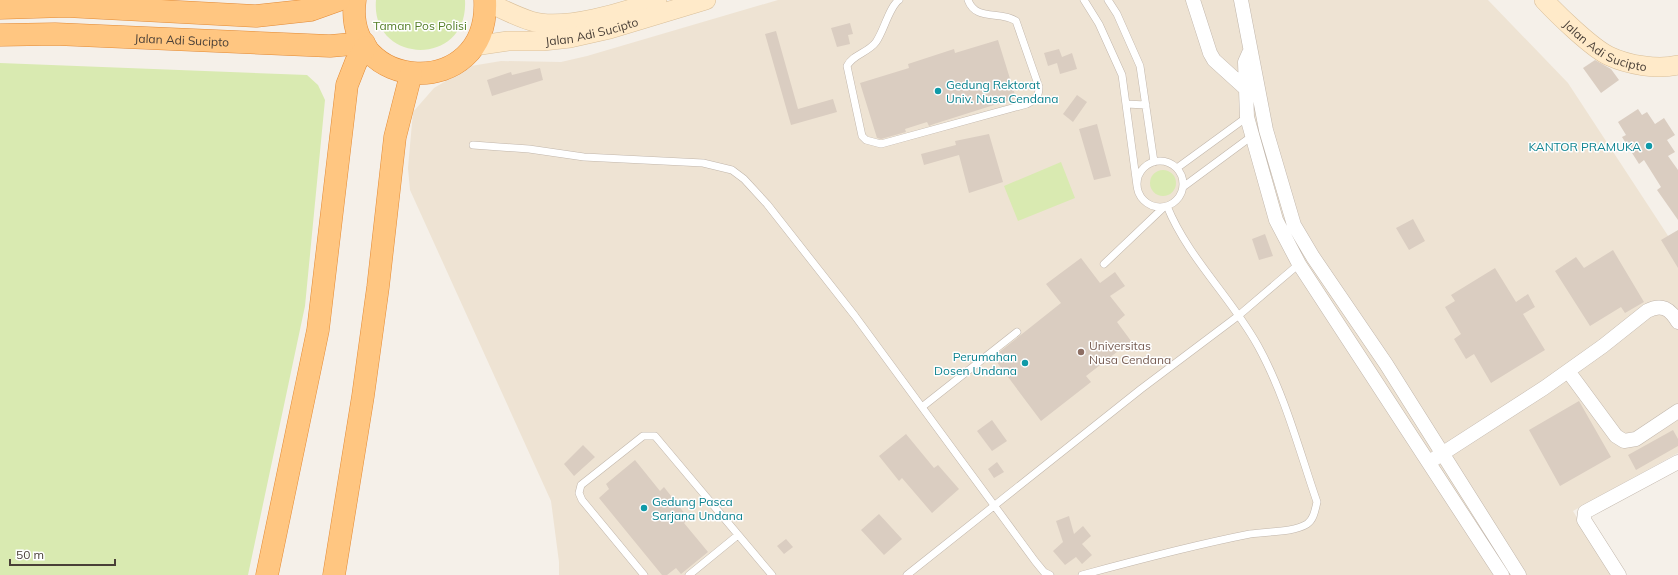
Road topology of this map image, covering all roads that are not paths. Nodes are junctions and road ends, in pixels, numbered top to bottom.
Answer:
1 (339, 0) edge
2 (355, 0) edge
3 (485, 0) edge
4 (657, 0) edge
5 (706, 0) edge
6 (899, 0) edge
7 (968, 0) edge
8 (1084, 0) edge
9 (1108, 0) edge
10 (1193, 0) edge
11 (1241, 0) edge
12 (1544, 0) edge
13 (0, 8) edge
14 (0, 35) edge
15 (365, 45) junction
16 (474, 46) junction
17 (1251, 47) junction
18 (1678, 65) edge
19 (411, 74) junction
20 (1246, 89) junction
21 (1126, 104) junction
22 (1146, 105) junction
23 (1247, 117) junction
24 (1266, 130) junction
25 (1252, 136) junction
26 (473, 145) dead end
27 (1154, 162) junction
28 (1177, 168) junction
29 (1138, 186) junction
30 (1183, 187) junction
31 (1166, 207) junction
32 (1312, 257) junction
33 (1104, 264) dead end
34 (1299, 264) junction
35 (1238, 316) junction
36 (1678, 322) edge
37 (1018, 332) dead end
38 (1568, 371) junction
39 (922, 407) junction
40 (1678, 411) edge
41 (1442, 453) junction
42 (1429, 462) junction
43 (1678, 462) edge
44 (994, 506) junction
45 (738, 535) junction
46 (267, 575) edge
47 (334, 575) edge
48 (644, 575) edge
49 (689, 575) edge
50 (772, 575) edge
51 (907, 575) edge
52 (1050, 575) edge
53 (1082, 575) edge
54 (1502, 575) edge
55 (1519, 575) edge
56 (1619, 575) edge

1 - 13 highway
2 - 15 highway
3 - 4 main road, Jalan Adi Sucipto
3 - 16 highway
5 - 16 main road, Jalan Adi Sucipto
6 - 7 lane
8 - 21 lane
9 - 22 lane
10 - 20 street
11 - 17 street
12 - 18 main road, Jalan Adi Sucipto
14 - 15 highway, Jalan Adi Sucipto
15 - 19 highway
15 - 46 highway
16 - 19 highway
17 - 20 street
17 - 24 street
19 - 47 highway
20 - 23 street
21 - 22 lane
21 - 29 lane
22 - 27 lane
23 - 25 street
23 - 28 lane
24 - 25 street
24 - 32 street
25 - 30 lane
25 - 34 street
26 - 39 lane
27 - 28 lane
27 - 29 lane
28 - 30 lane
29 - 31 lane
30 - 31 lane
31 - 33 lane
31 - 35 lane
32 - 34 street
32 - 41 street
34 - 35 lane
34 - 42 street
35 - 44 lane
35 - 53 lane
36 - 38 street
37 - 39 lane
38 - 40 street
38 - 41 street
39 - 44 lane
41 - 42 street
41 - 55 street
42 - 54 street
43 - 56 street
44 - 51 lane
44 - 52 lane
45 - 48 lane
45 - 49 lane
45 - 50 lane

